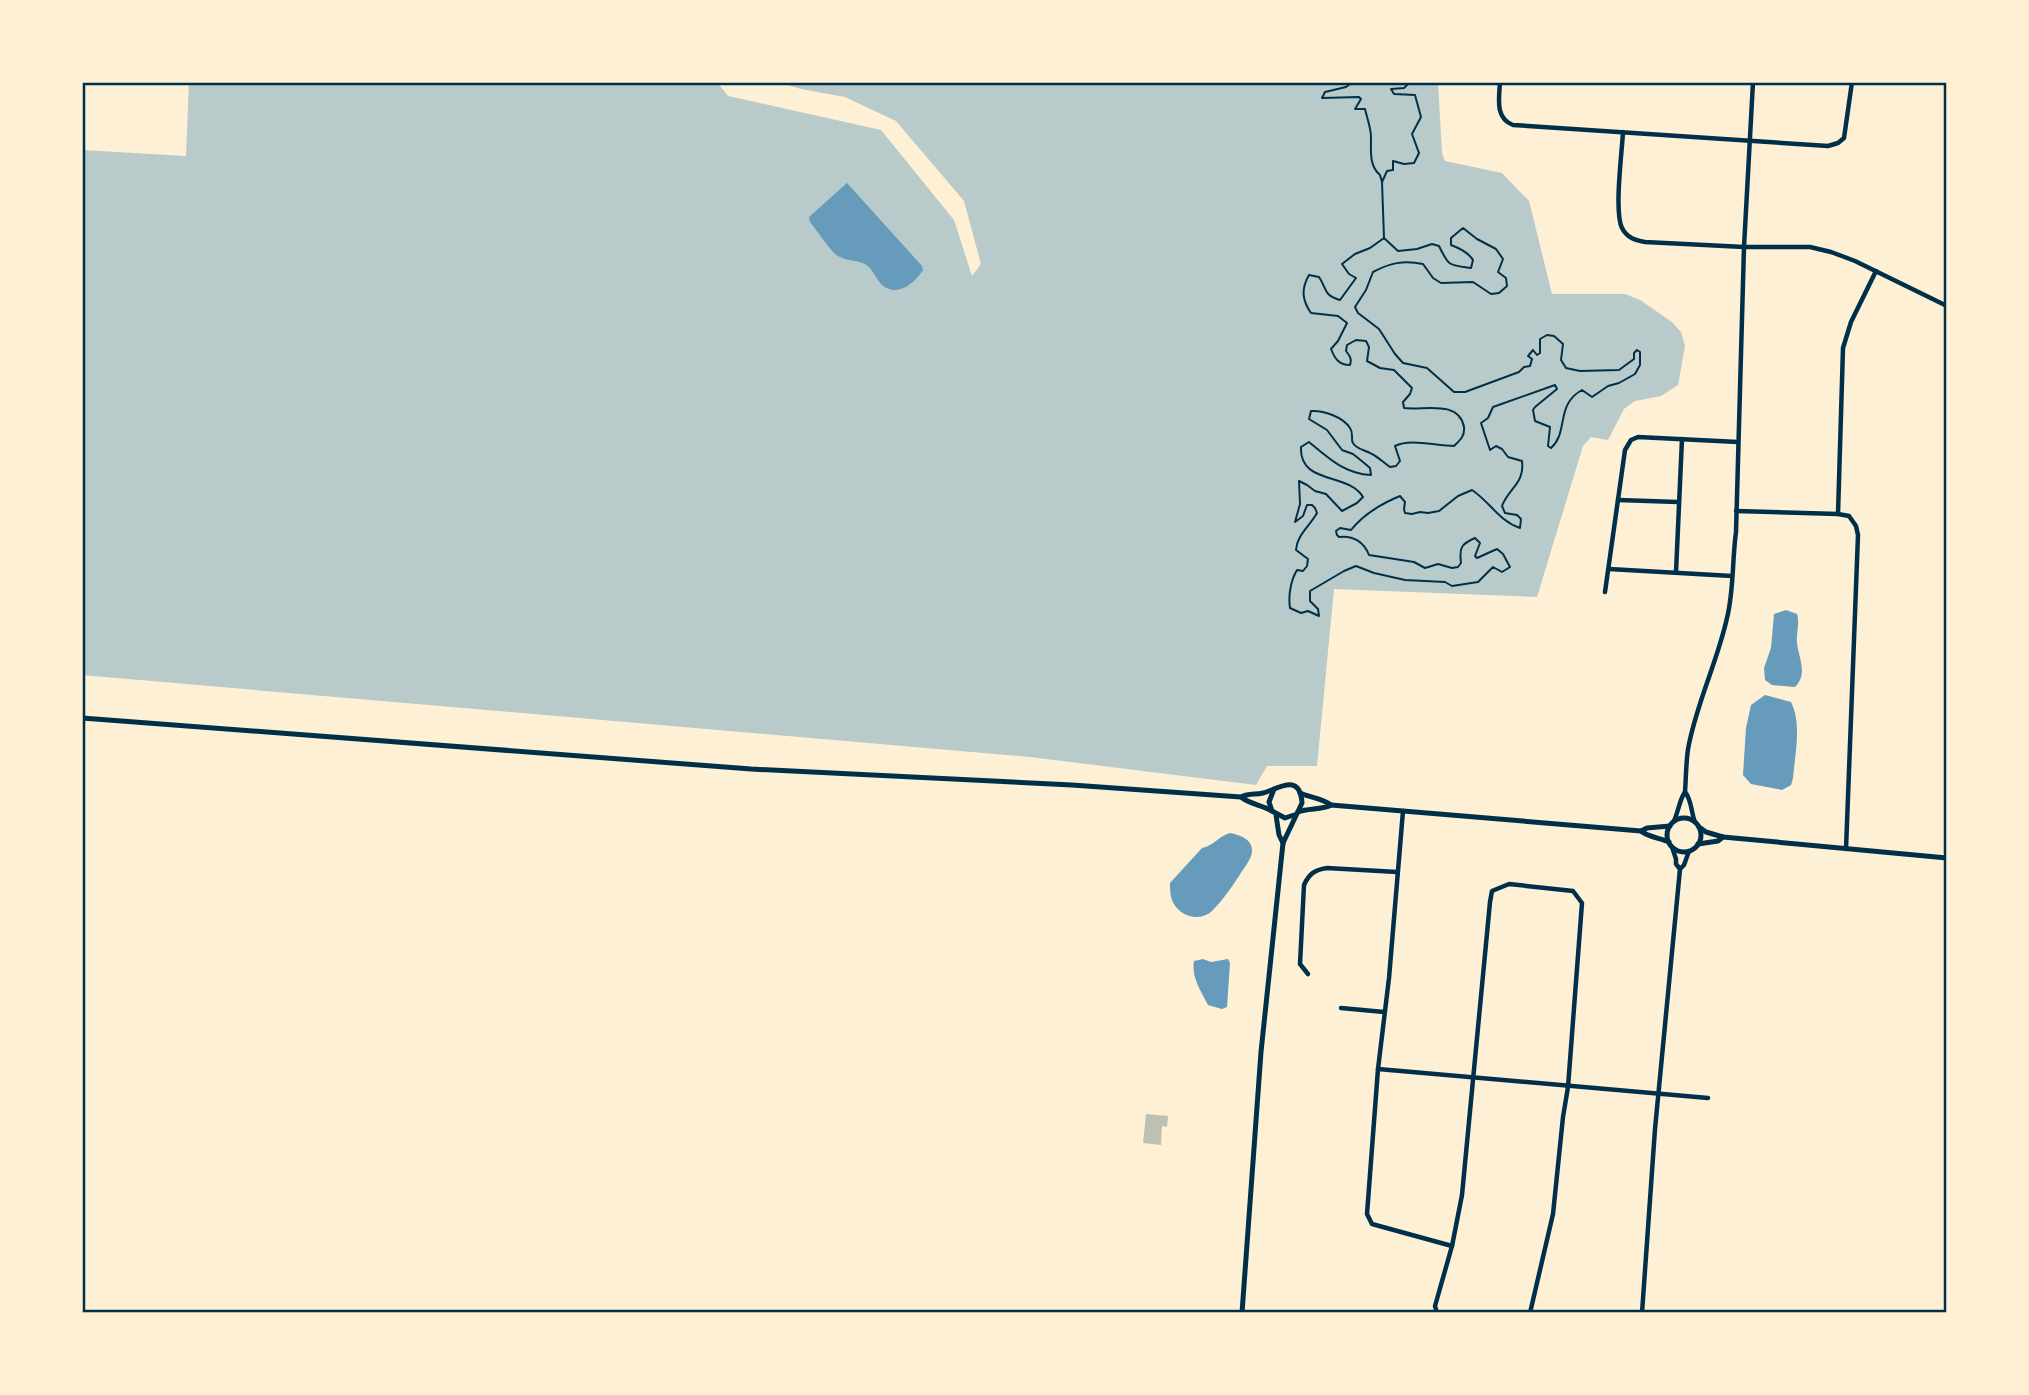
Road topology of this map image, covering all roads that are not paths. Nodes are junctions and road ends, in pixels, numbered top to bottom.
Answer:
1 (1500, 82) edge
2 (1753, 82) edge
3 (1852, 82) edge
4 (1623, 132) junction
5 (1750, 140) junction
6 (1744, 247) junction
7 (1876, 271) junction
8 (1947, 306) edge
9 (1682, 439) junction
10 (1738, 442) junction
11 (1618, 500) junction
12 (1678, 502) junction
13 (1736, 511) junction
14 (1838, 514) junction
15 (1609, 569) junction
16 (1676, 572) junction
17 (1732, 576) junction
18 (1605, 592) dead end
19 (82, 718) edge
20 (1275, 788) junction
21 (1685, 792) junction
22 (1300, 793) junction
23 (1241, 797) junction
24 (1331, 805) junction
25 (1403, 811) junction
26 (1274, 813) junction
27 (1296, 814) junction
28 (1672, 824) junction
29 (1697, 825) junction
30 (1641, 831) junction
31 (1723, 837) junction
32 (1283, 842) junction
33 (1698, 844) junction
34 (1671, 845) junction
35 (1846, 849) junction
36 (1689, 851) junction
37 (1947, 858) edge
38 (1680, 869) junction
39 (1397, 872) junction
40 (1308, 974) dead end
41 (1341, 1008) dead end
42 (1384, 1013) junction
43 (1378, 1069) junction
44 (1473, 1078) junction
45 (1568, 1087) junction
46 (1658, 1093) junction
47 (1709, 1098) dead end
48 (1451, 1247) junction
49 (1242, 1313) edge
50 (1437, 1313) edge
51 (1530, 1313) edge
52 (1642, 1313) edge

1 - 4 street
2 - 5 street
3 - 5 street
4 - 5 street
4 - 6 street
5 - 6 street
6 - 7 street
6 - 10 street
7 - 8 street
7 - 14 street
9 - 10 street
9 - 11 street
9 - 12 street
10 - 13 street
11 - 12 street
11 - 15 street
12 - 16 street
13 - 14 street
13 - 17 street
14 - 35 street
15 - 16 street
15 - 18 street
16 - 17 street
17 - 21 street
19 - 23 street
20 - 22 street
20 - 23 street
20 - 26 street
21 - 28 street
21 - 29 street
22 - 24 street
22 - 27 street
23 - 26 street
24 - 25 street
24 - 27 street
25 - 30 street
25 - 39 street
26 - 27 street
26 - 32 street
27 - 32 street
28 - 29 street
28 - 30 street
28 - 34 street
29 - 31 street
29 - 33 street
30 - 34 street
31 - 33 street
31 - 35 street
32 - 49 street
33 - 36 street
34 - 36 street
34 - 38 street
35 - 37 street
36 - 38 street
38 - 46 street
39 - 40 street
39 - 42 street
41 - 42 street
42 - 43 street
43 - 44 street
43 - 48 street
44 - 45 street
44 - 45 street
44 - 48 street
45 - 46 street
45 - 51 street
46 - 47 street
46 - 52 street
48 - 50 street

